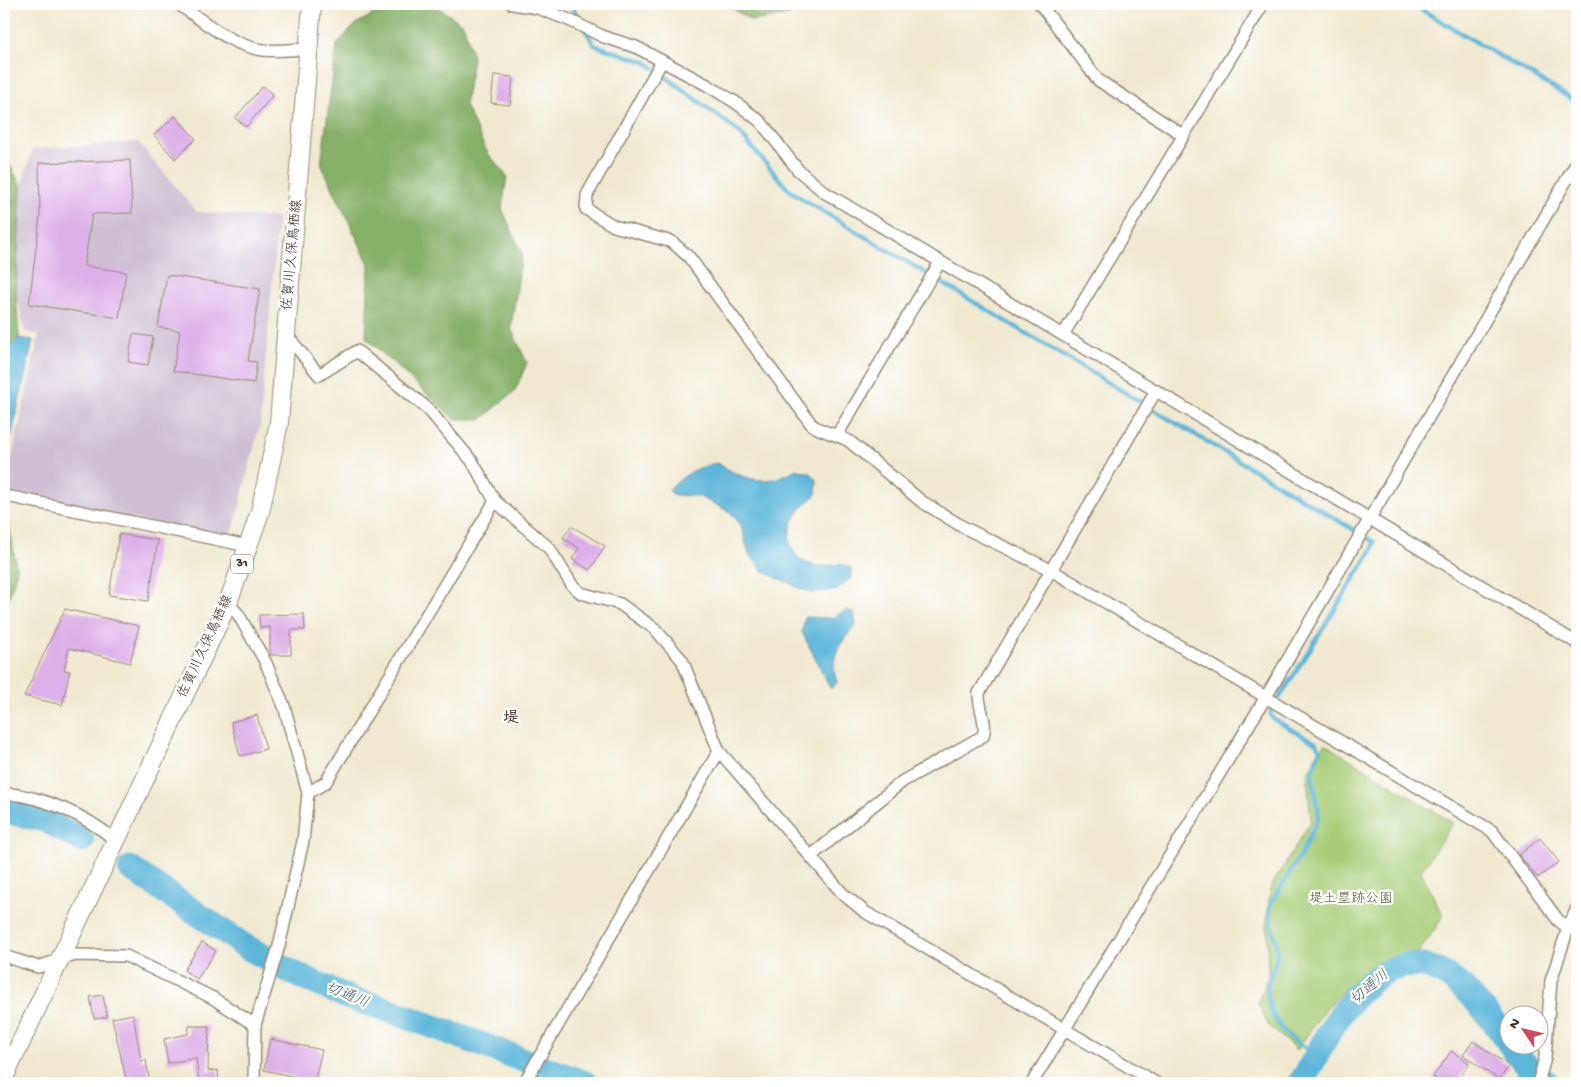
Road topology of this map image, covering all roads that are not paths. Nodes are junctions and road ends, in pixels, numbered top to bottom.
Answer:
1 (178, 4) edge
2 (312, 4) edge
3 (512, 4) edge
4 (1040, 4) edge
5 (1263, 4) edge
6 (310, 49) junction
7 (662, 61) junction
8 (1184, 135) junction
9 (1577, 162) edge
10 (940, 262) junction
11 (286, 334) junction
12 (1063, 336) junction
13 (1156, 391) junction
14 (837, 435) junction
15 (11, 497) dead end
16 (495, 501) junction
17 (1369, 519) junction
18 (248, 546) junction
19 (1051, 570) junction
20 (228, 603) junction
21 (1577, 643) edge
22 (1266, 697) junction
23 (719, 751) junction
24 (4, 792) edge
25 (308, 793) junction
26 (114, 840) junction
27 (811, 856) junction
28 (1577, 908) edge
29 (1568, 928) junction
30 (4, 956) edge
31 (58, 960) junction
32 (255, 1025) junction
33 (1064, 1029) junction
34 (4, 1078) edge
35 (526, 1081) edge
36 (254, 1083) edge
37 (1032, 1083) edge
38 (1156, 1083) edge
39 (1538, 1083) edge

1 - 6 street
2 - 6 main road, 佐賀川久保鳥栖線 / 31
3 - 7 street
4 - 8 street
5 - 8 street
6 - 11 main road, 佐賀川久保鳥栖線 / 31
7 - 10 street
7 - 14 street
8 - 12 street
9 - 17 street
10 - 12 street
10 - 14 street
11 - 16 street
11 - 18 main road, 佐賀川久保鳥栖線 / 31
12 - 13 street
13 - 17 street
13 - 19 street
14 - 19 street
15 - 18 street
16 - 23 street
16 - 25 street
17 - 21 street
17 - 22 street
18 - 20 main road, 佐賀川久保鳥栖線 / 31
19 - 22 street
19 - 27 street
20 - 25 street
20 - 26 main road, 佐賀川久保鳥栖線 / 31
22 - 29 street
22 - 33 street
23 - 27 street
23 - 35 street
24 - 26 street
25 - 32 street
26 - 31 main road, 佐賀川久保鳥栖線 / 31
27 - 33 street
28 - 29 street
29 - 39 street
30 - 31 street
31 - 32 street
31 - 34 main road, 佐賀川久保鳥栖線 / 31
32 - 36 street
33 - 37 street
33 - 38 street

